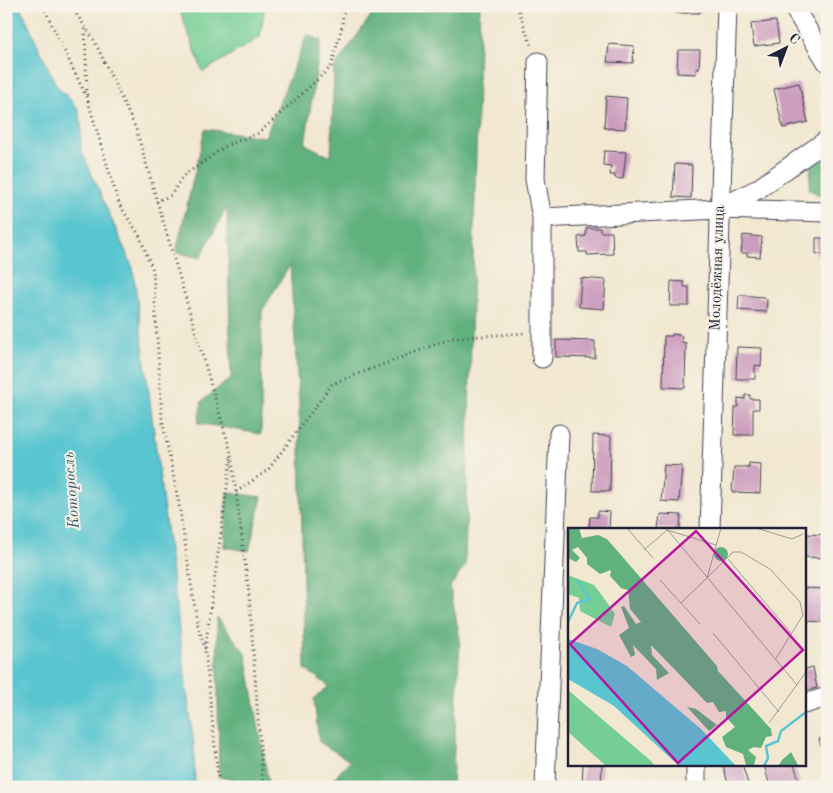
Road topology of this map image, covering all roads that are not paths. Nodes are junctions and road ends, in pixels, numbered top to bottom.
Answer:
1 (727, 6) edge
2 (793, 6) edge
3 (538, 62) road end
4 (827, 62) edge
5 (827, 140) edge
6 (719, 209) junction
7 (827, 212) edge
8 (542, 218) junction
9 (542, 358) dead end
10 (559, 434) dead end
11 (710, 528) edge
12 (827, 697) edge
13 (806, 703) edge
14 (696, 766) edge
15 (545, 787) edge
16 (696, 787) edge

1 - 6 street, Молодёжная улица
2 - 4 street
3 - 8 street
5 - 6 street
6 - 7 street
6 - 8 street
6 - 11 street, Молодёжная улица
8 - 9 street
10 - 15 street
12 - 13 street
14 - 16 street

